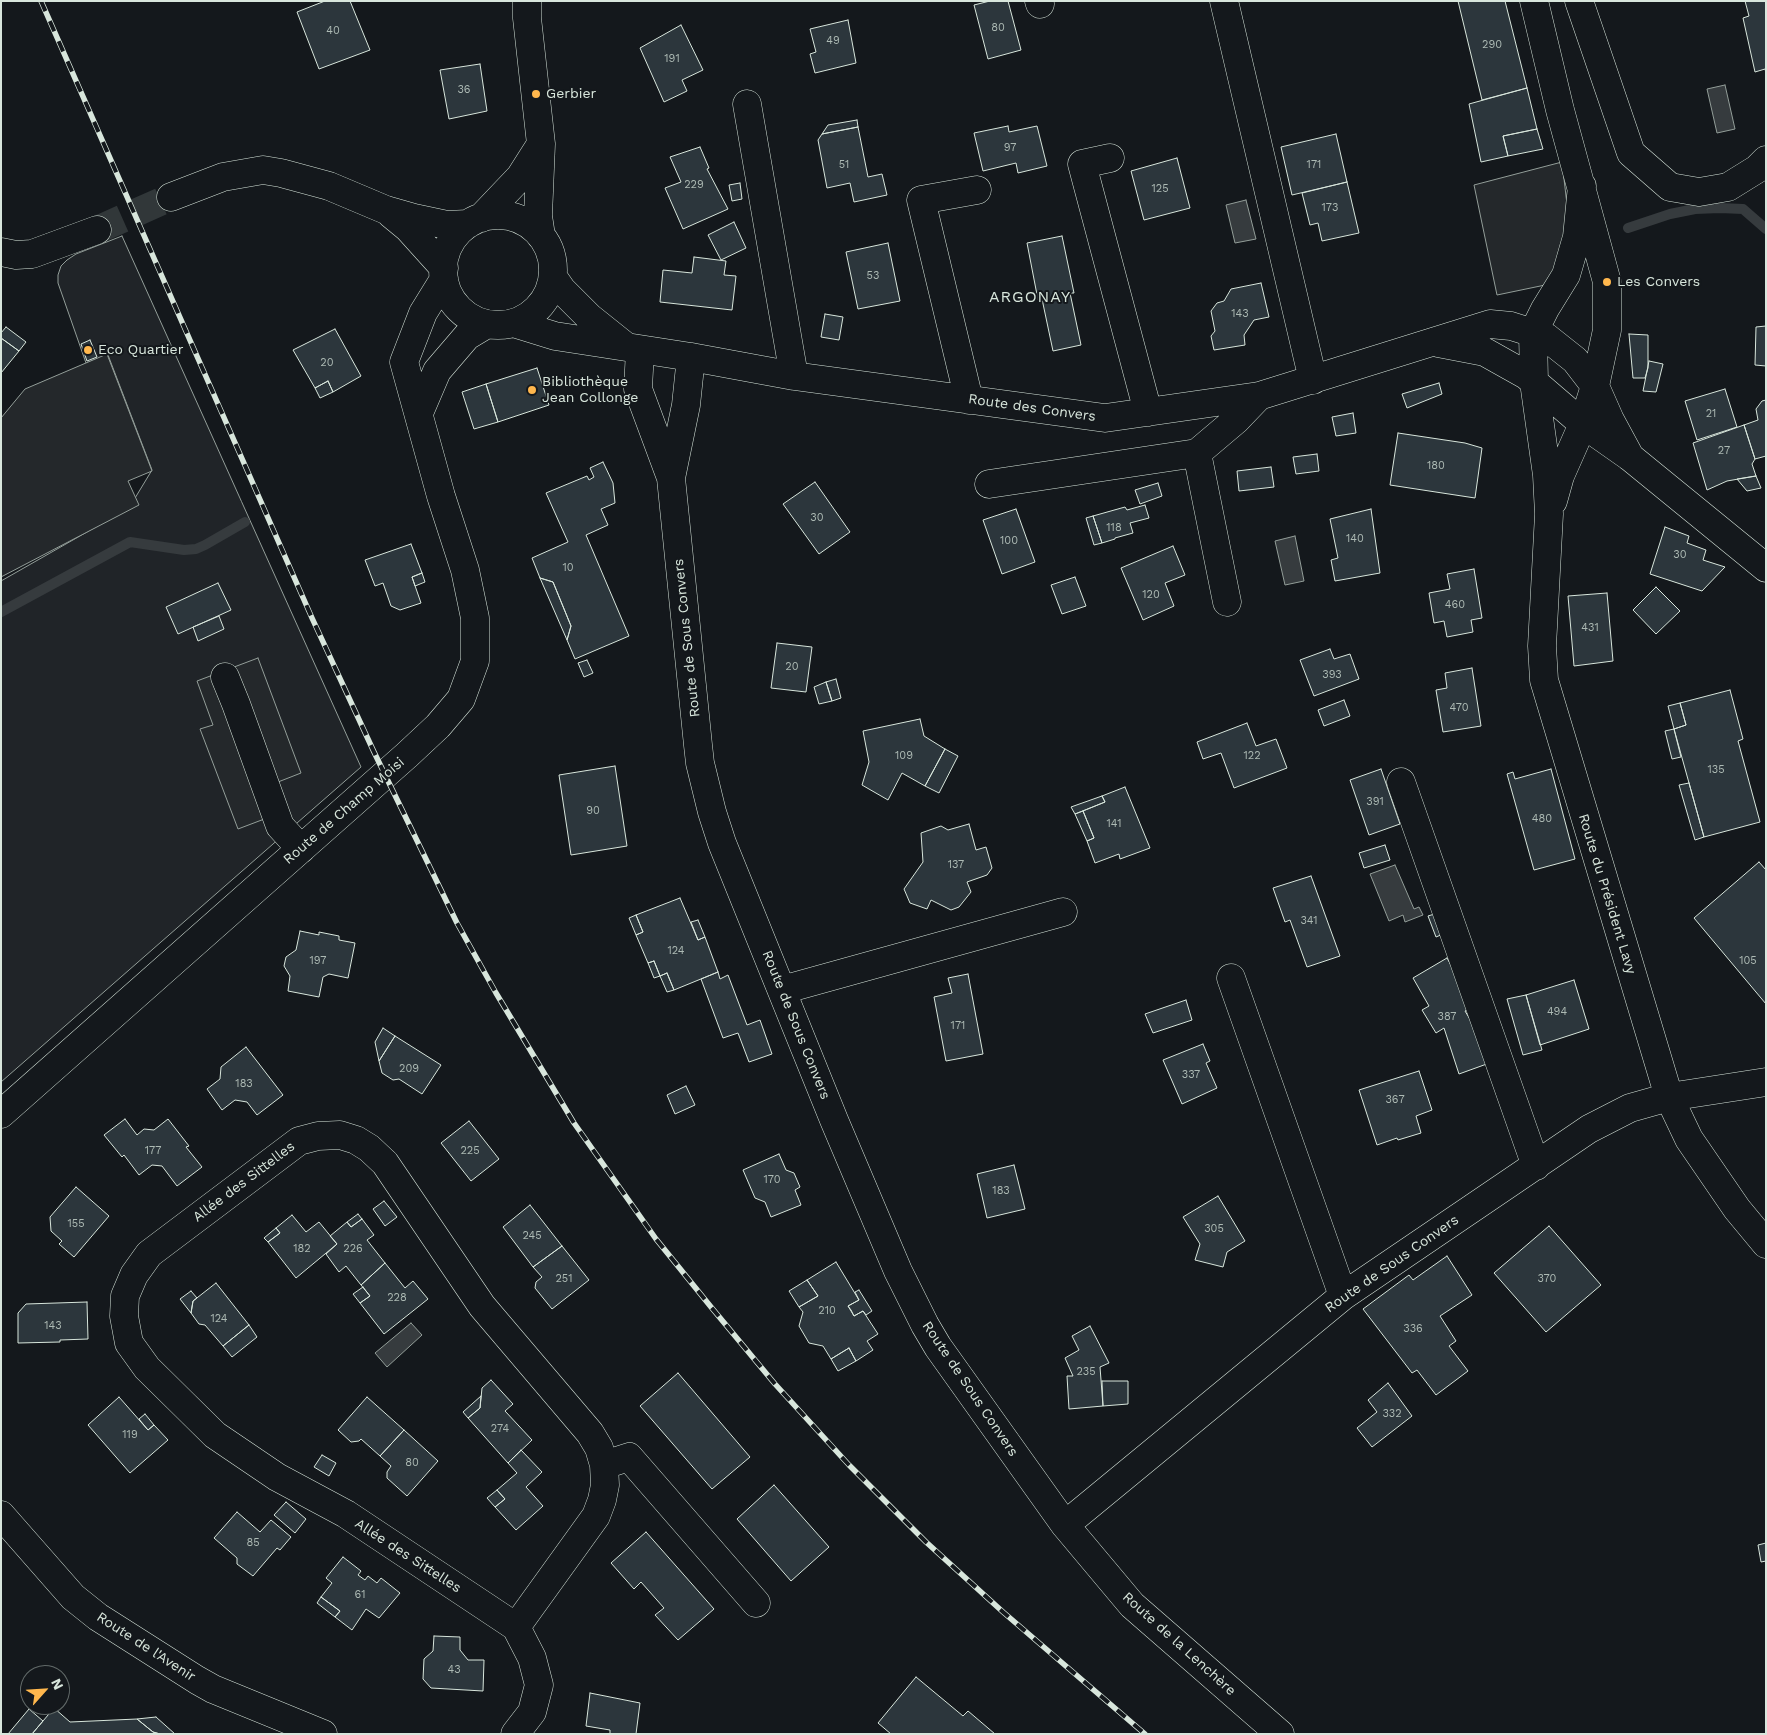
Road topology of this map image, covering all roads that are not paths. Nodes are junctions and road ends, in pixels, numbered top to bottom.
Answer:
1 (528, 1) edge
2 (1224, 1) edge
3 (1534, 1) edge
4 (1578, 1) edge
5 (747, 104) dead end
6 (541, 144) junction
7 (1110, 158) dead end
8 (1766, 160) edge
9 (1582, 186) junction
10 (977, 190) dead end
11 (171, 198) tunnel mouth
12 (386, 210) junction
13 (474, 221) junction
14 (98, 230) tunnel mouth
15 (541, 236) junction
16 (1, 252) edge
17 (444, 273) junction
18 (553, 277) junction
19 (500, 323) junction
20 (1533, 333) junction
21 (1434, 342) junction
22 (633, 348) junction
23 (691, 357) junction
24 (794, 376) junction
25 (1313, 380) junction
26 (1534, 382) junction
27 (1595, 386) junction
28 (1259, 396) junction
29 (969, 400) junction
30 (1148, 412) junction
31 (419, 413) junction
32 (1583, 424) junction
33 (1197, 453) junction
34 (1630, 457) junction
35 (672, 478) junction
36 (989, 484) dead end
37 (1549, 514) junction
38 (1766, 568) edge
39 (1226, 602) dead end
40 (225, 677) dead end
41 (1401, 782) dead end
42 (301, 849) junction
43 (1063, 912) dead end
44 (1232, 978) dead end
45 (782, 990) junction
46 (1766, 1082) edge
47 (1669, 1096) junction
48 (1, 1114) edge
49 (1536, 1166) junction
50 (1766, 1244) edge
51 (1343, 1296) junction
52 (604, 1465) junction
53 (1, 1515) edge
54 (1065, 1525) junction
55 (756, 1603) dead end
56 (516, 1627) junction
57 (322, 1734) edge
58 (515, 1734) edge
59 (1280, 1734) edge

1 - 6 street
2 - 25 street
3 - 9 street, Route du Président Lavy
4 - 8 street
5 - 24 street
6 - 13 street
6 - 15 street
7 - 30 street
9 - 20 street, Route du Président Lavy
9 - 27 street, Route du Président Lavy
10 - 29 street
11 - 12 street
12 - 13 street
12 - 17 street
13 - 15 street
13 - 17 street
14 - 16 street
15 - 18 street
17 - 19 street
17 - 31 street, Route de Champ Moisi
18 - 19 street
18 - 22 street
19 - 22 street, Route des Convers
19 - 31 street
20 - 21 street, Route des Convers
20 - 26 street, Route du Président Lavy
20 - 27 street, Route des Convers
21 - 25 street, Route des Convers
21 - 26 street, Route des Convers
22 - 23 street, Route des Convers
22 - 35 street, Route de Sous Convers
23 - 24 street, Route des Convers
23 - 35 street, Route de Sous Convers
24 - 29 street, Route des Convers
25 - 28 street, Route des Convers
26 - 32 street, Route des Convers
26 - 37 street, Route du Président Lavy
27 - 32 street, Route du Président Lavy
27 - 34 street, Route des Convers
28 - 30 street, Route des Convers
28 - 33 street
29 - 30 street, Route des Convers
31 - 42 street, Route de Champ Moisi
32 - 34 street, Route des Convers
32 - 37 street, Route du Président Lavy
33 - 36 street
33 - 39 street
34 - 38 street, Route des Convers
35 - 45 street, Route de Sous Convers
37 - 47 street, Route du Président Lavy
40 - 42 street
41 - 49 street
42 - 48 street, Route de Champ Moisi
43 - 45 street
44 - 51 street
45 - 54 street, Route de Sous Convers
46 - 47 street, Route de Sous Convers
47 - 49 street, Route de Sous Convers
47 - 50 street, Route du Président Lavy
49 - 51 street, Route de Sous Convers
51 - 54 street, Route de Sous Convers
52 - 55 street
52 - 56 street, Allée des Sittelles
52 - 56 street, Allée des Sittelles
53 - 57 street, Route de l'Avenir
54 - 59 street, Route de la Lenchère
56 - 58 street, Allée des Sittelles

